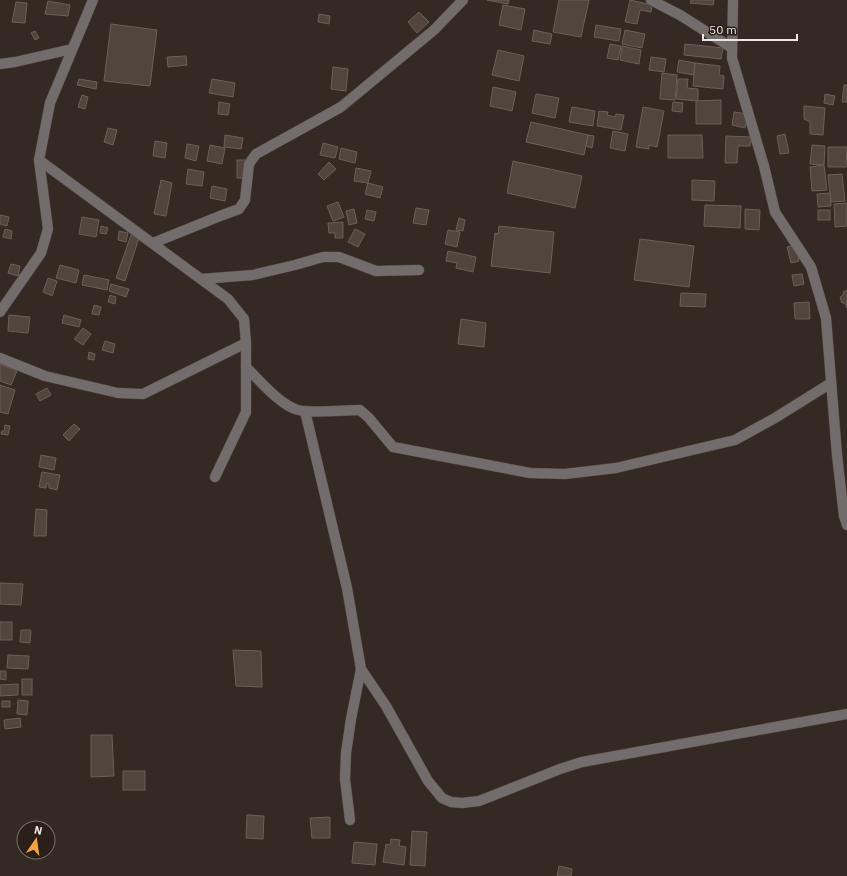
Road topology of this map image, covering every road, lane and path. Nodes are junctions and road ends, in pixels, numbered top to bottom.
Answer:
1 (93, 0) edge
2 (463, 0) edge
3 (651, 0) edge
4 (733, 0) edge
5 (732, 48) junction
6 (72, 49) junction
7 (0, 64) edge
8 (39, 160) junction
9 (153, 243) junction
10 (419, 270) dead end
11 (201, 279) junction
12 (0, 312) edge
13 (246, 343) junction
14 (0, 358) edge
15 (246, 367) junction
16 (831, 382) junction
17 (305, 411) junction
18 (215, 477) dead end
19 (847, 525) edge
20 (361, 669) junction
21 (847, 714) edge
22 (350, 820) dead end

1 - 6 street
2 - 9 street
3 - 5 street
4 - 5 street
5 - 16 street
6 - 7 street
6 - 8 street
8 - 9 street
8 - 12 street
9 - 11 street
10 - 11 street
11 - 13 street
13 - 14 street
13 - 15 street
15 - 17 street
15 - 18 street
16 - 17 street
16 - 19 street
17 - 20 street
20 - 21 street
20 - 22 street

